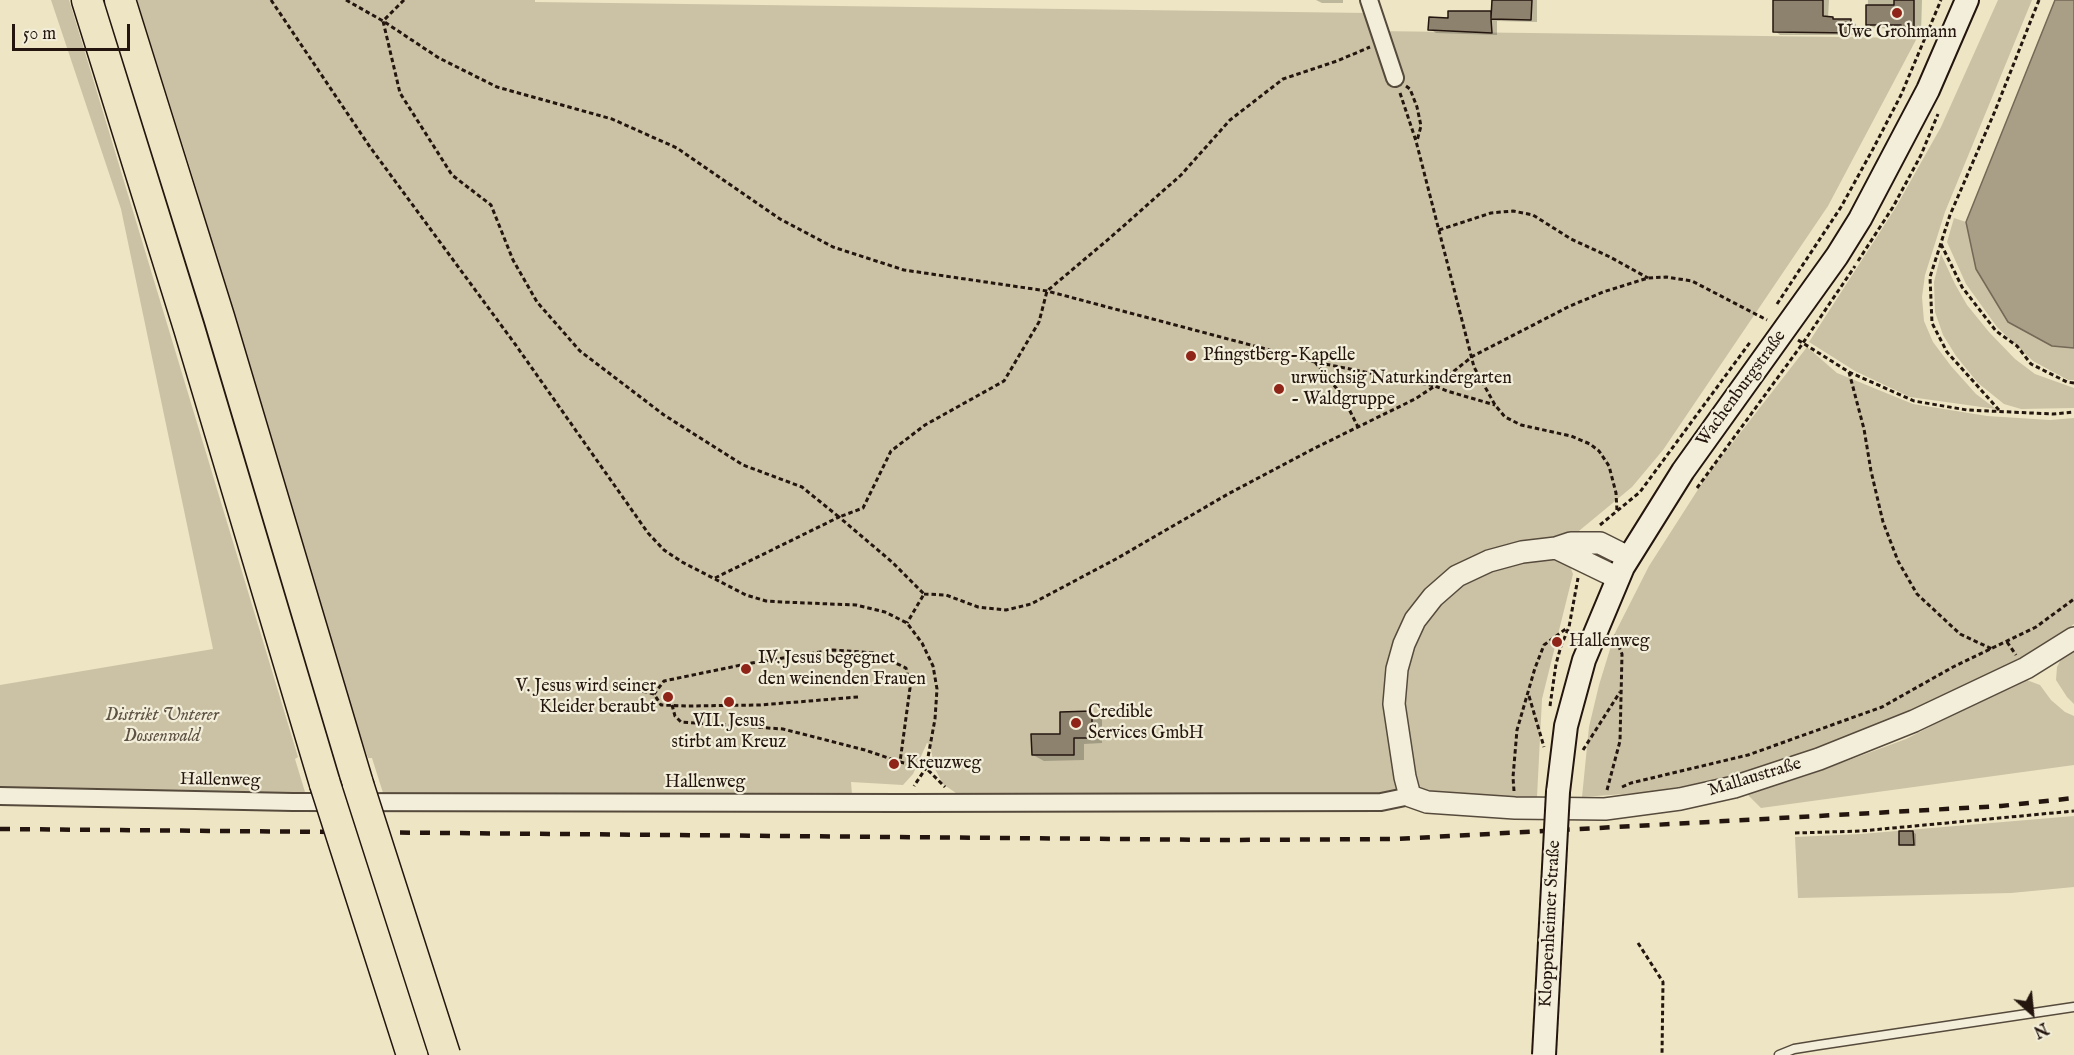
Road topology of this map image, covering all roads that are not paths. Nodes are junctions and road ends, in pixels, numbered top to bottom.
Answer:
1 (87, 0) edge
2 (120, 0) edge
3 (1369, 0) edge
4 (1967, 0) edge
5 (1395, 78) road end
6 (1584, 551) junction
7 (1628, 557) junction
8 (1618, 578) junction
9 (2074, 638) edge
10 (1558, 792) joint
11 (0, 796) edge
12 (1410, 796) junction
13 (2074, 1007) edge
14 (412, 1055) edge
15 (445, 1055) edge
16 (1544, 1055) edge
17 (1779, 1055) edge

1 - 14 highway, bridge
2 - 15 highway, bridge
3 - 5 street
4 - 7 main road, Wachenburgstraße
6 - 7 street
6 - 8 street
6 - 12 street
7 - 8 main road, Wachenburgstraße
8 - 10 main road, Wachenburgstraße
9 - 12 street, Mallaustraße
10 - 16 main road, Kloppenheimer Straße, bridge
11 - 12 street, Hallenweg
13 - 17 lane

